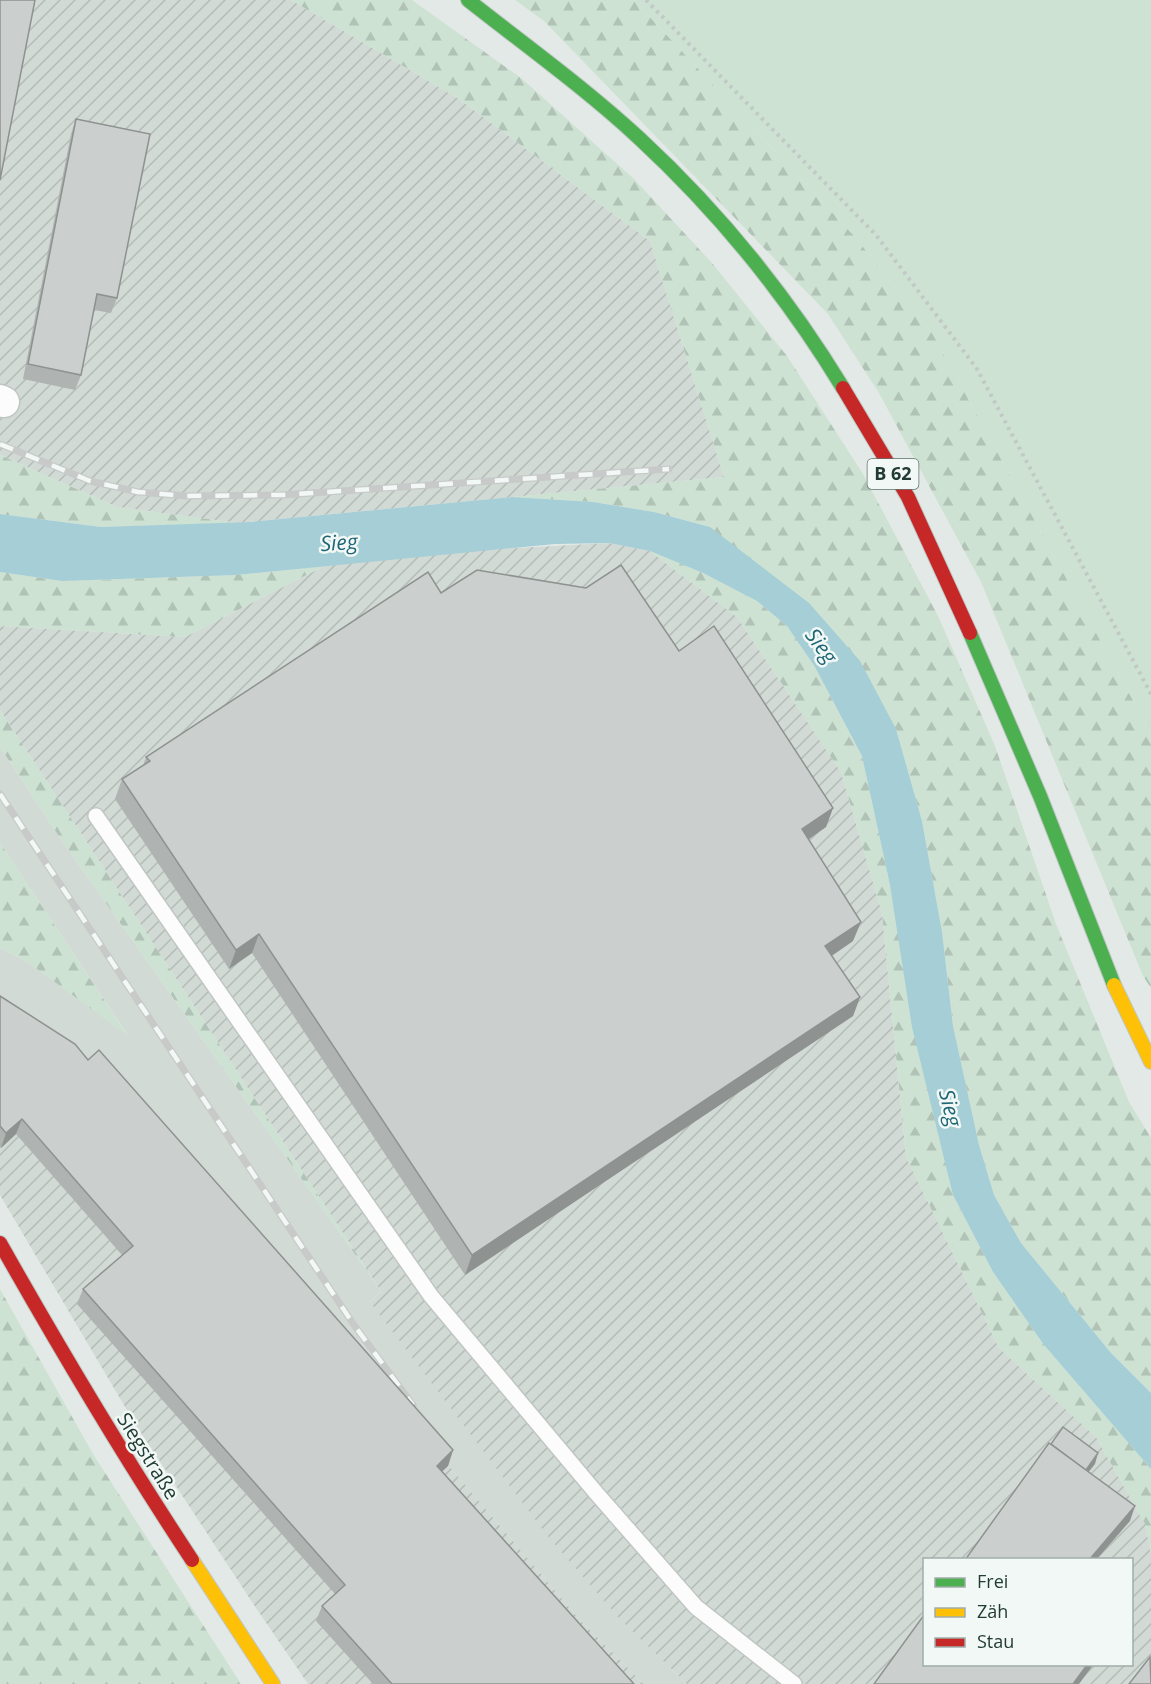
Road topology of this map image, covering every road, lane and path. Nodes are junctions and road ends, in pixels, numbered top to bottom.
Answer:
1 (468, 0) edge
2 (646, 0) edge
3 (1151, 694) edge
4 (96, 816) dead end
5 (1151, 1062) edge
6 (0, 1243) edge
7 (273, 1684) edge
8 (794, 1684) edge

1 - 5 main road, B 62
2 - 3 path
4 - 8 lane
6 - 7 main road, Siegstraße

